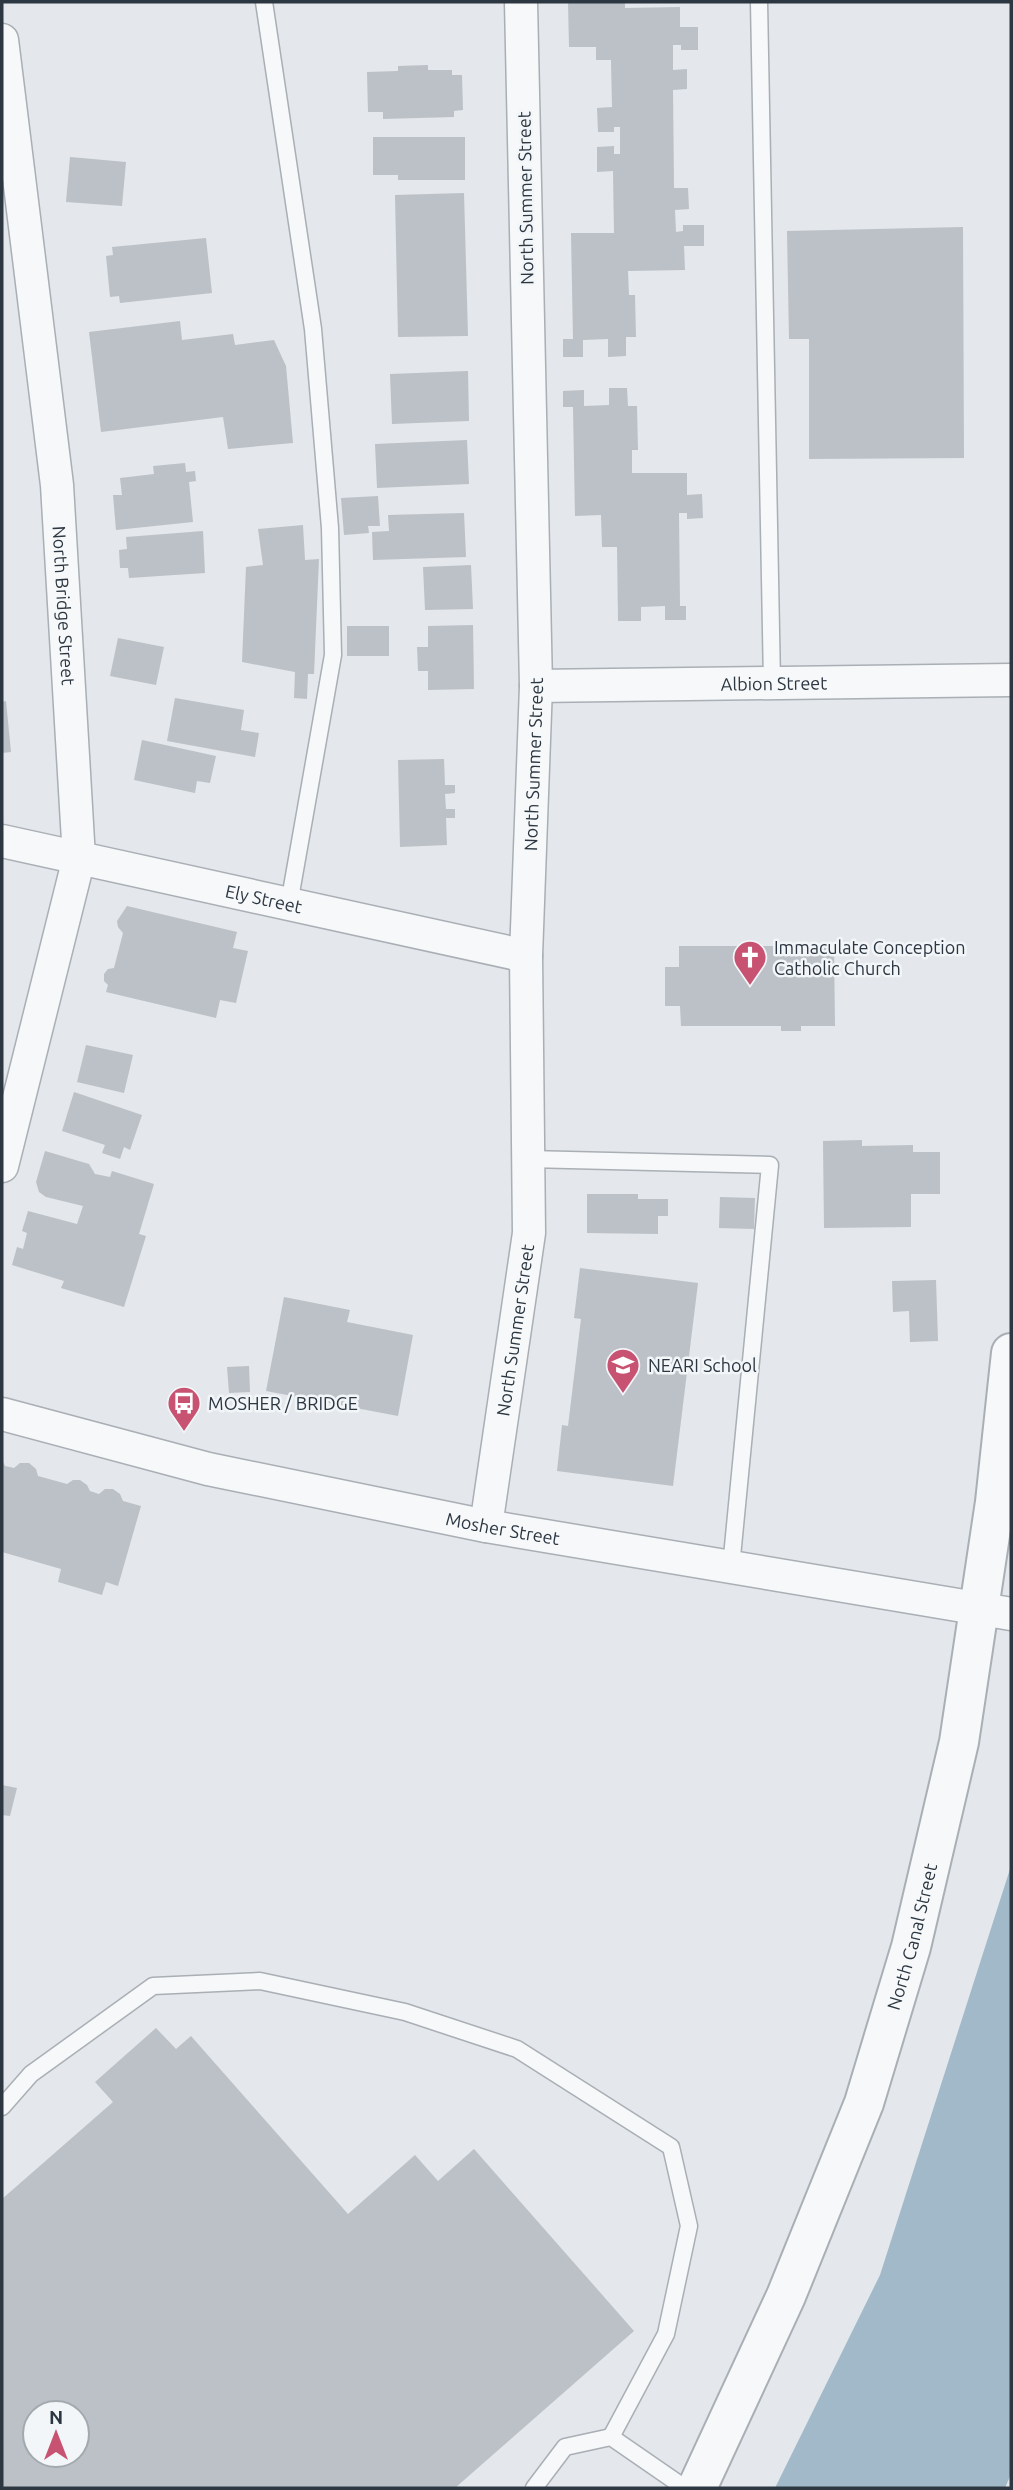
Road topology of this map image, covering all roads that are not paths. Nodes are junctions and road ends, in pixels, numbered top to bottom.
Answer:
1 (264, 2) edge
2 (521, 2) edge
3 (759, 2) edge
4 (2, 40) edge
5 (1011, 680) edge
6 (772, 683) junction
7 (536, 686) junction
8 (2, 841) edge
9 (79, 858) junction
10 (289, 904) junction
11 (526, 956) junction
12 (528, 1159) junction
13 (2, 1166) edge
14 (1011, 1353) edge
15 (2, 1414) edge
16 (486, 1526) junction
17 (731, 1567) junction
18 (995, 1612) edge
19 (2, 2106) edge
20 (611, 2437) junction
21 (534, 2488) edge
22 (685, 2488) edge
23 (697, 2488) edge

1 - 10 lane
2 - 7 street, North Summer Street
3 - 6 lane
4 - 9 street, North Bridge Street
5 - 6 street, Albion Street
6 - 7 street, Albion Street
7 - 11 street, North Summer Street
8 - 9 street, Ely Street
9 - 10 street, Ely Street
9 - 13 street, North Bridge Street
10 - 11 street, Ely Street
11 - 12 street, North Summer Street
12 - 16 street, North Summer Street
12 - 17 lane
14 - 18 street, North Canal Street
15 - 16 street, Mosher Street
16 - 17 street, Mosher Street
17 - 18 street, Mosher Street
18 - 23 street, North Canal Street
19 - 20 lane
20 - 21 lane
20 - 22 lane

